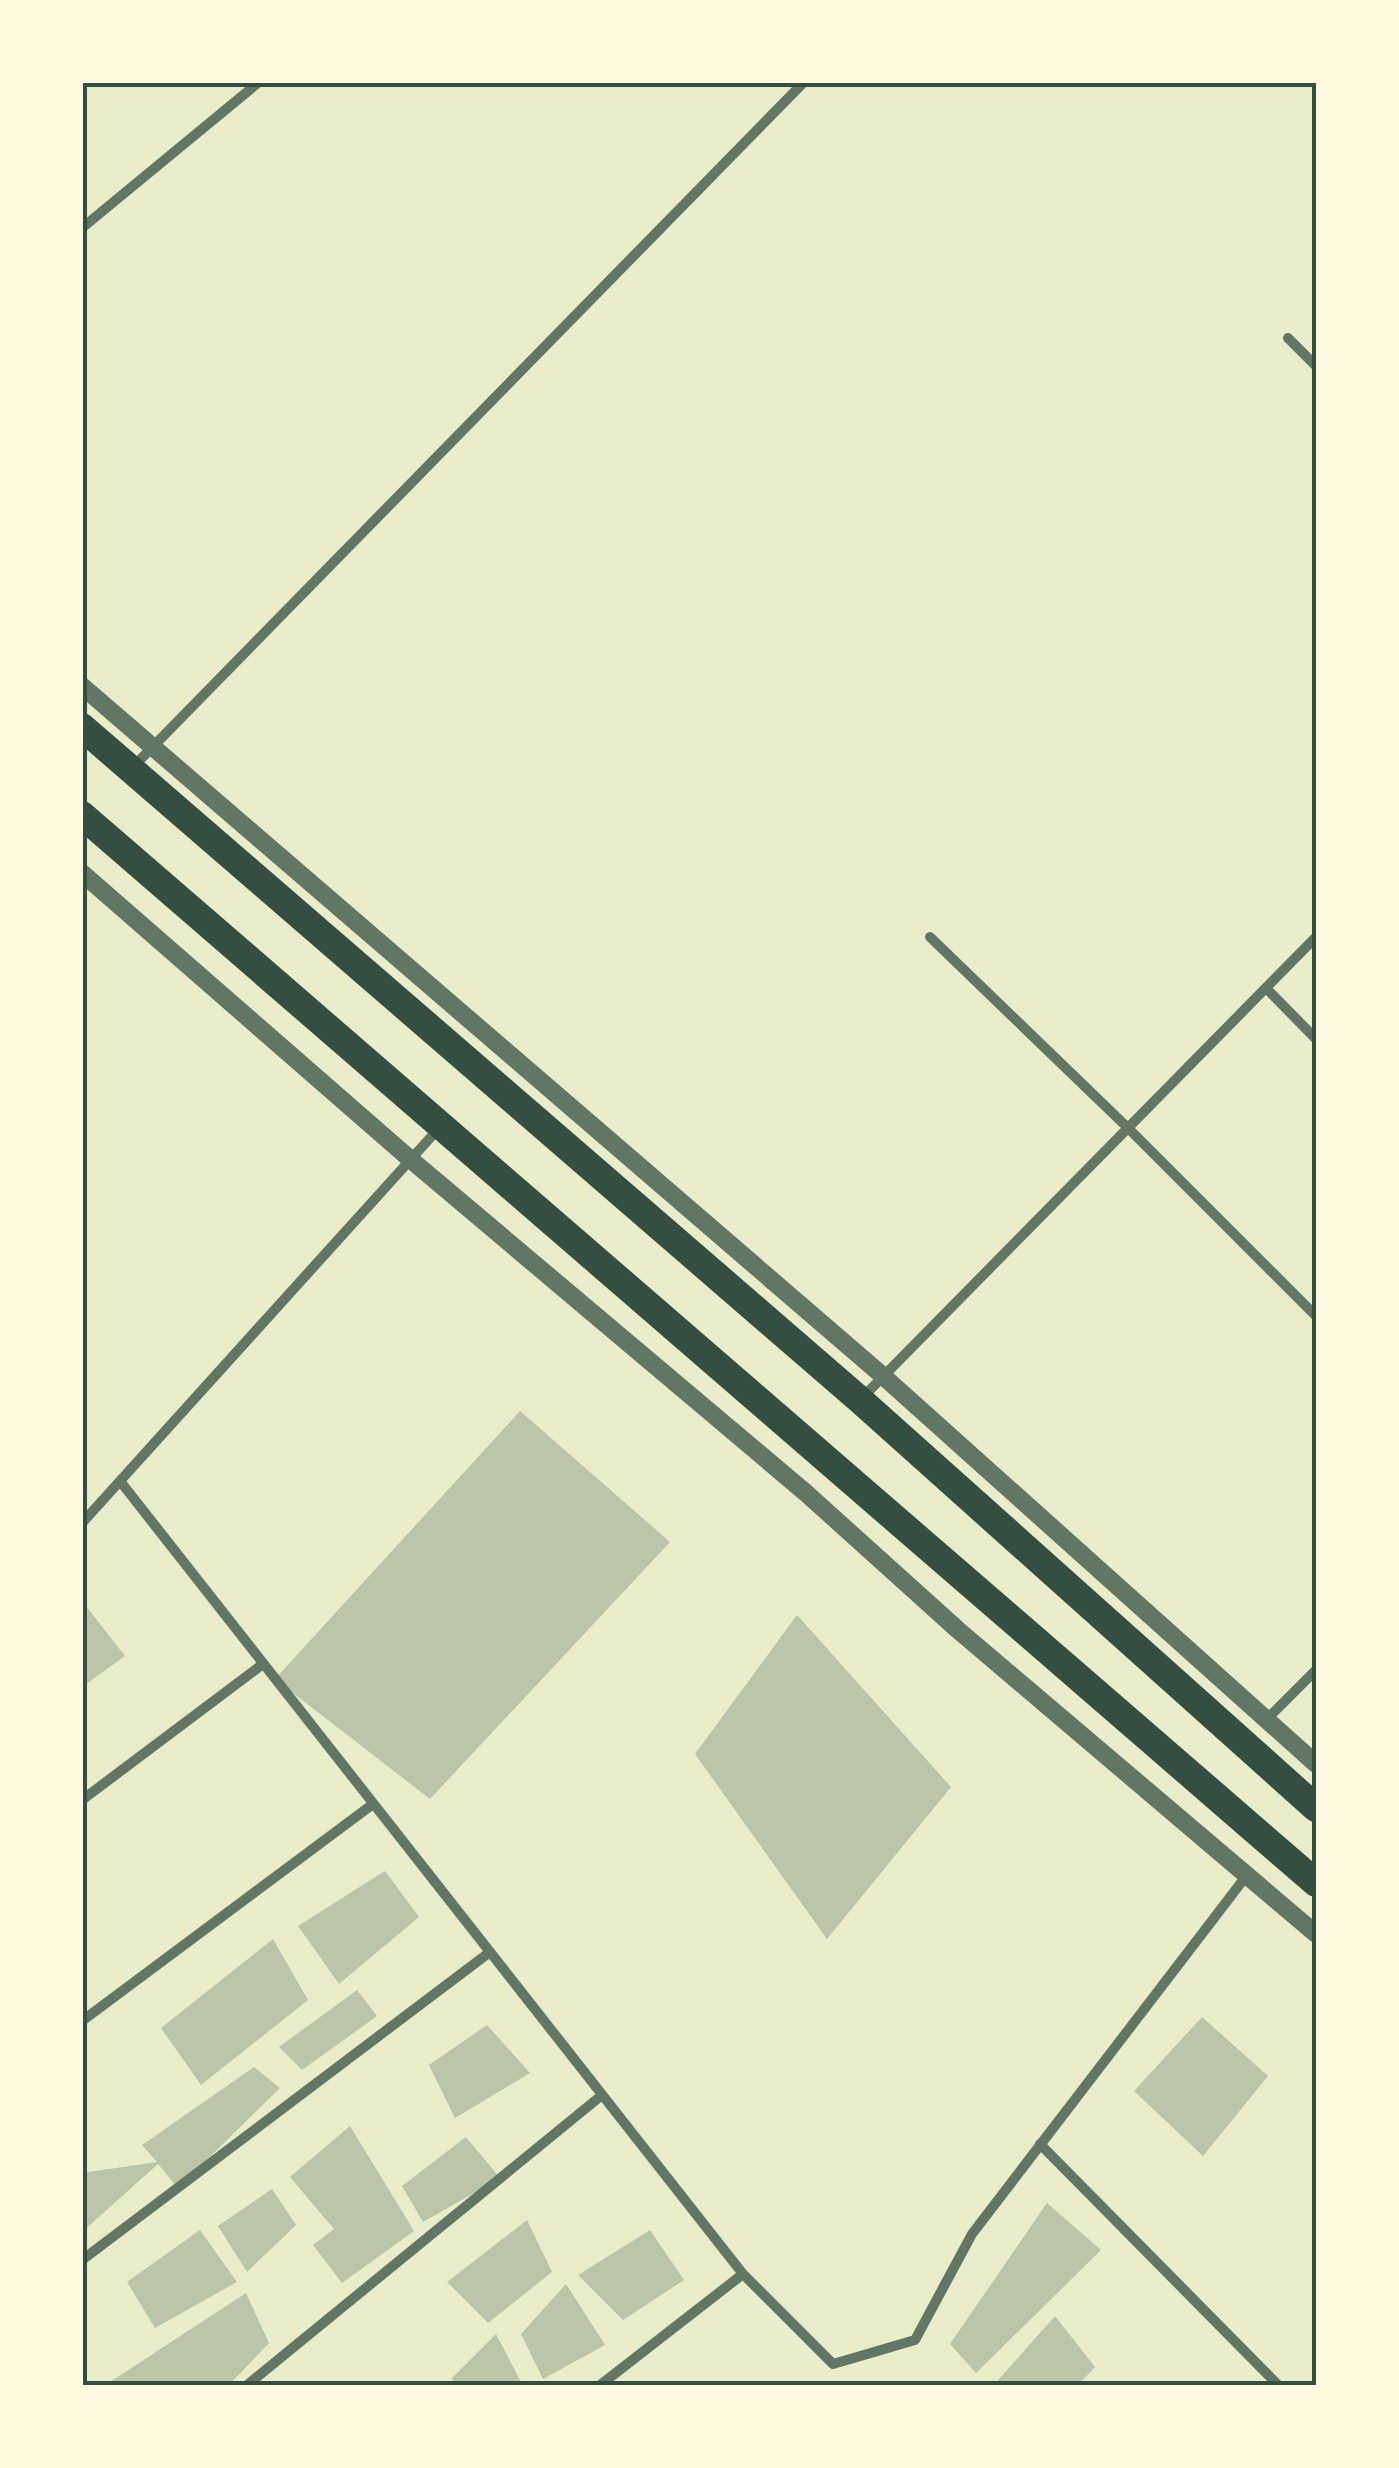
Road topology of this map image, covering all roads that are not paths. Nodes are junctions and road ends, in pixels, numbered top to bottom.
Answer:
1 (259, 82) edge
2 (804, 82) edge
3 (82, 228) edge
4 (1288, 338) dead end
5 (1316, 366) edge
6 (82, 686) edge
7 (82, 727) edge
8 (153, 745) junction
9 (131, 768) junction
10 (82, 815) edge
11 (82, 874) edge
12 (930, 936) dead end
13 (1316, 937) edge
14 (1266, 988) junction
15 (1316, 1039) edge
16 (441, 1126) junction
17 (1128, 1128) junction
18 (410, 1159) junction
19 (1316, 1316) edge
20 (882, 1376) junction
21 (860, 1400) junction
22 (120, 1481) junction
23 (82, 1523) edge
24 (264, 1664) junction
25 (1316, 1670) edge
26 (1266, 1720) junction
27 (1316, 1764) edge
28 (82, 1800) edge
29 (373, 1804) junction
30 (1316, 1808) edge
31 (1248, 1874) junction
32 (1316, 1883) edge
33 (1316, 1934) edge
34 (490, 1952) junction
35 (82, 2021) edge
36 (602, 2095) junction
37 (1040, 2144) junction
38 (82, 2260) edge
39 (743, 2274) junction
40 (246, 2386) edge
41 (599, 2386) edge
42 (1279, 2386) edge

1 - 3 street
2 - 8 street
4 - 5 street
6 - 8 street
7 - 9 highway
8 - 9 street
8 - 20 street
9 - 21 highway
10 - 16 highway
11 - 18 street
12 - 17 street
13 - 14 street
14 - 15 street
14 - 17 street
16 - 18 street
16 - 32 highway
17 - 19 street
17 - 20 street
18 - 22 street
18 - 31 street
20 - 21 street
20 - 26 street
21 - 30 highway
22 - 23 street
22 - 24 street
24 - 28 street
24 - 29 street
25 - 26 street
26 - 27 street
29 - 34 street
29 - 35 street
31 - 33 street
31 - 37 street
34 - 36 street
34 - 38 street
36 - 39 street
36 - 40 street
37 - 39 street
37 - 42 street
39 - 41 street

